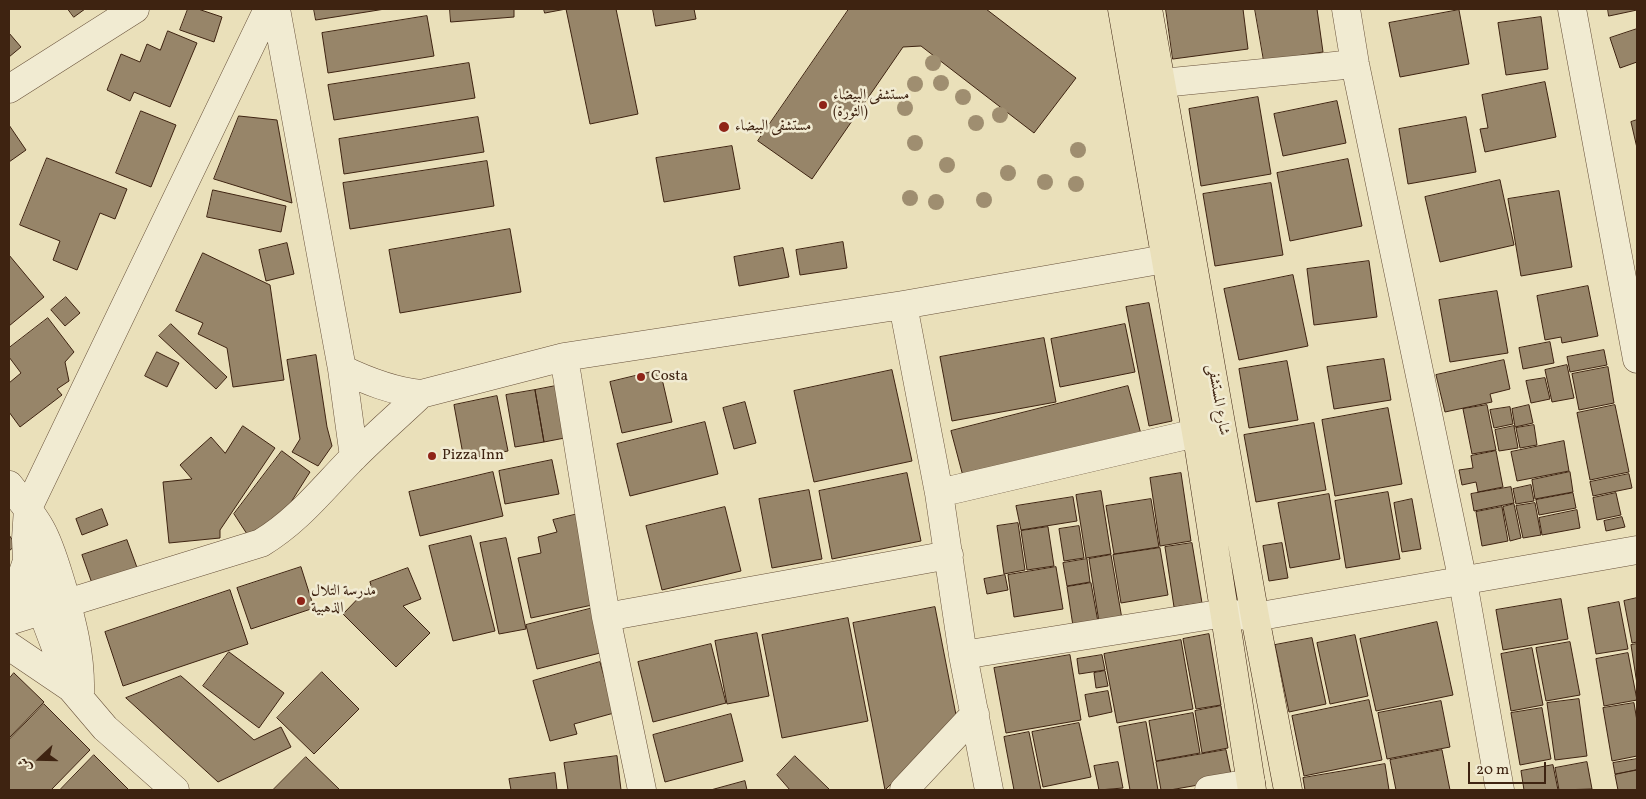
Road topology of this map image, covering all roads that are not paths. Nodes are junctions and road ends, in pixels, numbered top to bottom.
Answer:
1 (135, 9) edge
2 (268, 9) edge
3 (276, 9) edge
4 (1122, 9) edge
5 (1148, 9) edge
6 (1346, 9) edge
7 (1572, 9) edge
8 (1355, 64) junction
9 (1162, 83) junction
10 (9, 89) edge
11 (1165, 259) junction
12 (903, 305) junction
13 (564, 357) junction
14 (1637, 358) edge
15 (342, 369) junction
16 (420, 394) junction
17 (1196, 433) junction
18 (354, 457) junction
19 (9, 485) edge
20 (940, 493) junction
21 (28, 508) junction
22 (1637, 550) edge
23 (949, 555) junction
24 (26, 561) junction
25 (1463, 582) junction
26 (67, 603) junction
27 (42, 611) junction
28 (9, 613) edge
29 (1225, 613) junction
30 (606, 617) junction
31 (1255, 617) junction
32 (9, 620) edge
33 (9, 646) edge
34 (963, 655) junction
35 (75, 694) junction
36 (975, 714) junction
37 (1252, 786) edge
38 (175, 790) edge
39 (642, 790) edge
40 (904, 790) edge
41 (989, 790) edge
42 (1209, 790) edge
43 (1288, 790) edge
44 (1500, 790) edge

1 - 10 street
2 - 21 street
3 - 15 street
4 - 11 main road, شارع المستشفى
5 - 9 main road, شارع المستشفى
6 - 8 street
7 - 14 street
8 - 9 street
8 - 25 street
9 - 31 main road, شارع المستشفى
11 - 12 street
11 - 17 main road, شارع المستشفى
12 - 13 street
12 - 20 street
13 - 16 street
13 - 30 street
15 - 16 street
15 - 18 street
16 - 18 street
17 - 20 street
17 - 29 main road, شارع المستشفى
18 - 26 street
19 - 21 street
20 - 23 street
21 - 24 street
21 - 26 street
22 - 25 street
23 - 30 street
23 - 34 street
24 - 27 street
24 - 28 street
25 - 31 street
25 - 44 street
26 - 27 street
26 - 35 street
27 - 32 street
27 - 35 street
29 - 31 street
29 - 34 street
29 - 37 main road, شارع المستشفى
30 - 39 street
31 - 43 main road, شارع المستشفى
33 - 35 street
34 - 36 street
35 - 38 street
36 - 40 street
36 - 41 street
37 - 42 street

